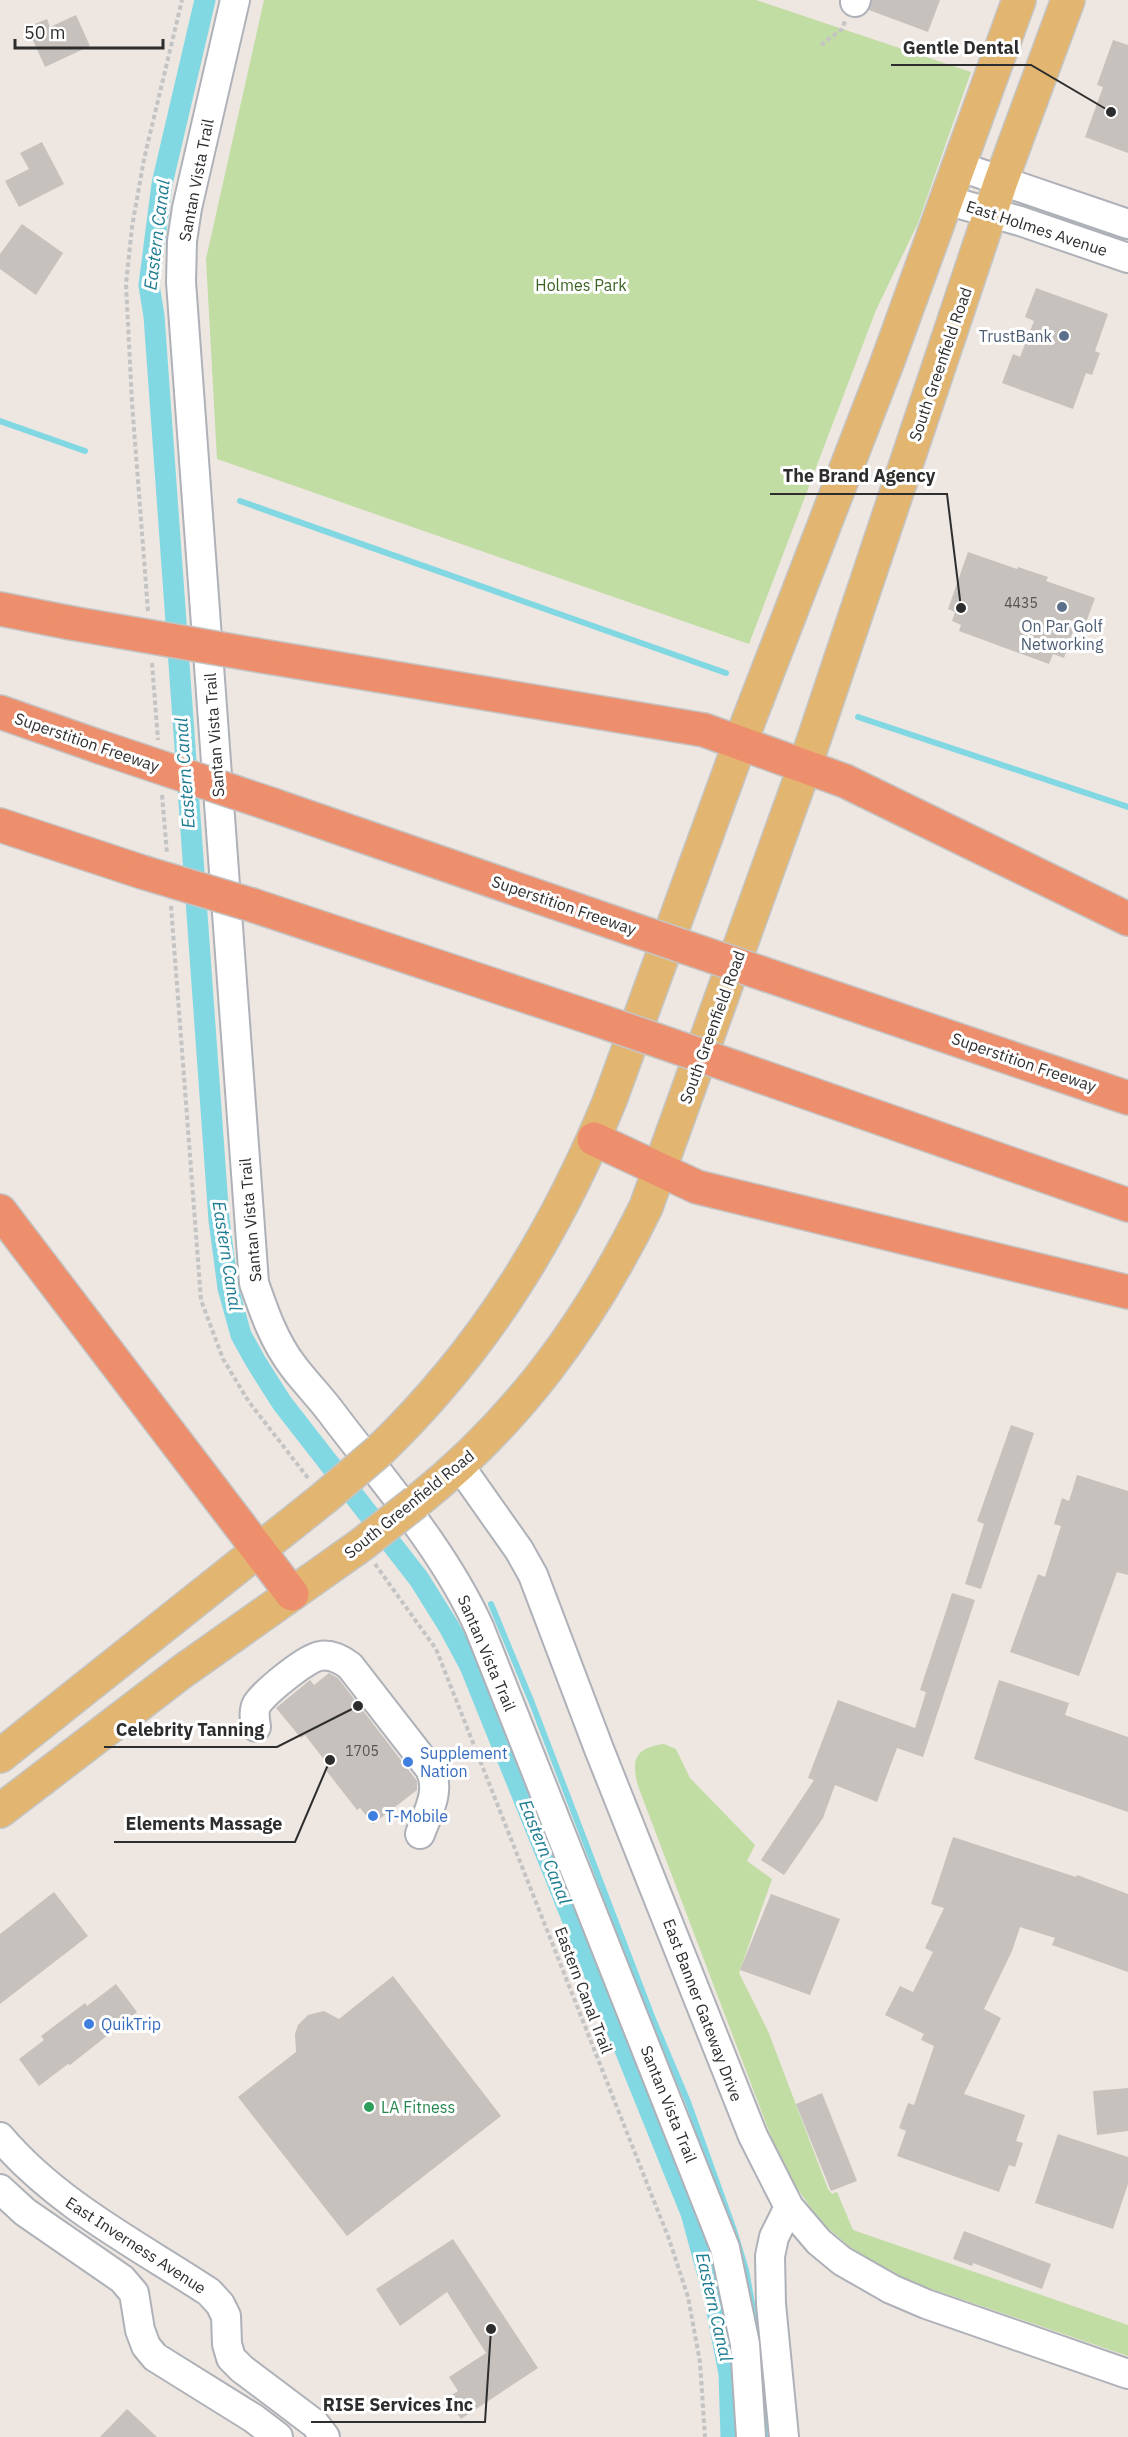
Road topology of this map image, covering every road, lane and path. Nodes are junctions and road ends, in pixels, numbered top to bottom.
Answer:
1 (235, 0) edge
2 (1019, 0) edge
3 (1068, 0) edge
4 (855, 1) edge
5 (821, 45) dead end
6 (958, 166) junction
7 (1001, 181) junction
8 (946, 200) junction
9 (990, 213) junction
10 (1128, 224) edge
11 (1128, 258) edge
12 (0, 609) edge
13 (0, 712) edge
14 (740, 743) junction
15 (805, 766) junction
16 (0, 825) edge
17 (1128, 920) edge
18 (1128, 1098) edge
19 (594, 1139) junction
20 (661, 1171) junction
21 (1128, 1205) edge
22 (0, 1211) edge
23 (1128, 1292) edge
24 (459, 1466) junction
25 (361, 1545) junction
26 (258, 1551) junction
27 (292, 1594) junction
28 (256, 1727) dead end
29 (26, 1735) junction
30 (0, 1756) edge
31 (0, 1769) edge
32 (0, 1811) edge
33 (420, 1834) dead end
34 (0, 2137) edge
35 (0, 2188) edge
36 (789, 2207) junction
37 (1128, 2374) edge
38 (278, 2437) edge
39 (326, 2437) edge
40 (705, 2437) edge
41 (751, 2437) edge
42 (784, 2437) edge

1 - 41 street, Santan Vista Trail
2 - 6 main road
3 - 7 main road, South Greenfield Road
4 - 5 path
6 - 7 street, East Holmes Avenue
6 - 8 main road
7 - 9 main road, South Greenfield Road
7 - 10 street, East Holmes Avenue
8 - 9 street, East Holmes Avenue
8 - 14 main road
9 - 11 street, East Holmes Avenue
9 - 15 main road, South Greenfield Road
12 - 14 highway, bridge
13 - 18 highway, Superstition Freeway, bridge
14 - 15 highway
14 - 19 main road
15 - 17 highway
15 - 20 main road, South Greenfield Road
16 - 21 highway, bridge
19 - 20 highway
19 - 26 main road, bridge
20 - 23 highway
20 - 24 main road, South Greenfield Road
22 - 26 highway
24 - 25 main road, South Greenfield Road, bridge
24 - 36 street, East Banner Gateway Drive
25 - 27 main road, South Greenfield Road
25 - 40 path, Eastern Canal Trail
26 - 27 highway
26 - 29 main road
27 - 32 main road, South Greenfield Road
28 - 33 street
29 - 30 main road
29 - 31 main road
34 - 39 street, East Inverness Avenue
35 - 38 street
36 - 37 street, East Banner Gateway Drive
36 - 42 street

